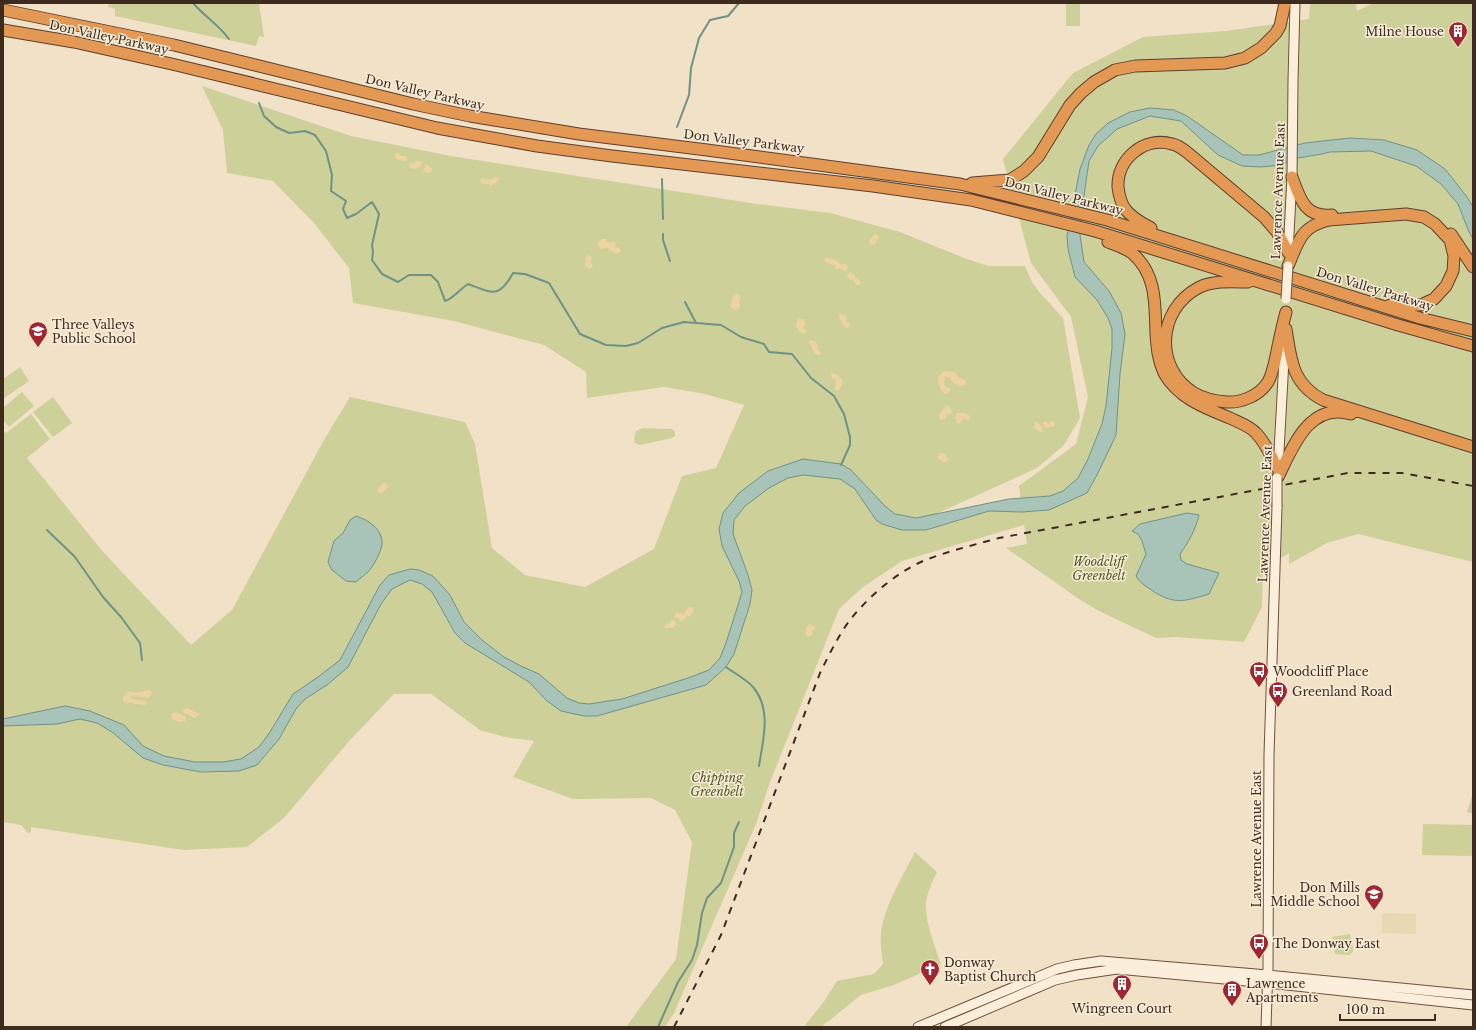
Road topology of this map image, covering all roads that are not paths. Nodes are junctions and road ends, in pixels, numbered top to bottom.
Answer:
1 (1284, 3) edge
2 (1295, 3) edge
3 (3, 10) edge
4 (3, 30) edge
5 (1292, 177) junction
6 (960, 184) junction
7 (1095, 231) junction
8 (1168, 239) junction
9 (1288, 257) junction
10 (1473, 267) edge
11 (1261, 282) junction
12 (1383, 306) junction
13 (1286, 312) junction
14 (1286, 329) junction
15 (1473, 331) edge
16 (1473, 346) edge
17 (1473, 447) edge
18 (1473, 454) edge
19 (1278, 473) junction
20 (1267, 979) junction
21 (1381, 991) junction
22 (1448, 993) junction
23 (1473, 995) edge
24 (1447, 1003) junction
25 (1473, 1005) edge
26 (918, 1027) edge
27 (945, 1027) edge
28 (1266, 1027) edge

1 - 6 highway
2 - 5 street, Lawrence Avenue East
3 - 6 highway, Don Valley Parkway
4 - 7 highway, Don Valley Parkway
5 - 9 street, Lawrence Avenue East
5 - 10 highway
6 - 8 highway, Don Valley Parkway
7 - 11 highway, Don Valley Parkway
7 - 19 highway
8 - 9 highway
8 - 12 highway, Don Valley Parkway
9 - 12 highway
9 - 13 street, Lawrence Avenue East, bridge
11 - 13 highway
11 - 16 highway, Don Valley Parkway
12 - 15 highway, Don Valley Parkway
13 - 14 street, Lawrence Avenue East
14 - 17 highway
14 - 19 street, Lawrence Avenue East
18 - 19 highway
19 - 20 street, Lawrence Avenue East, bridge
20 - 21 street
20 - 26 street
20 - 27 street
20 - 28 street, Lawrence Avenue East
21 - 22 street
21 - 24 street
22 - 23 street
22 - 24 street
24 - 25 street

